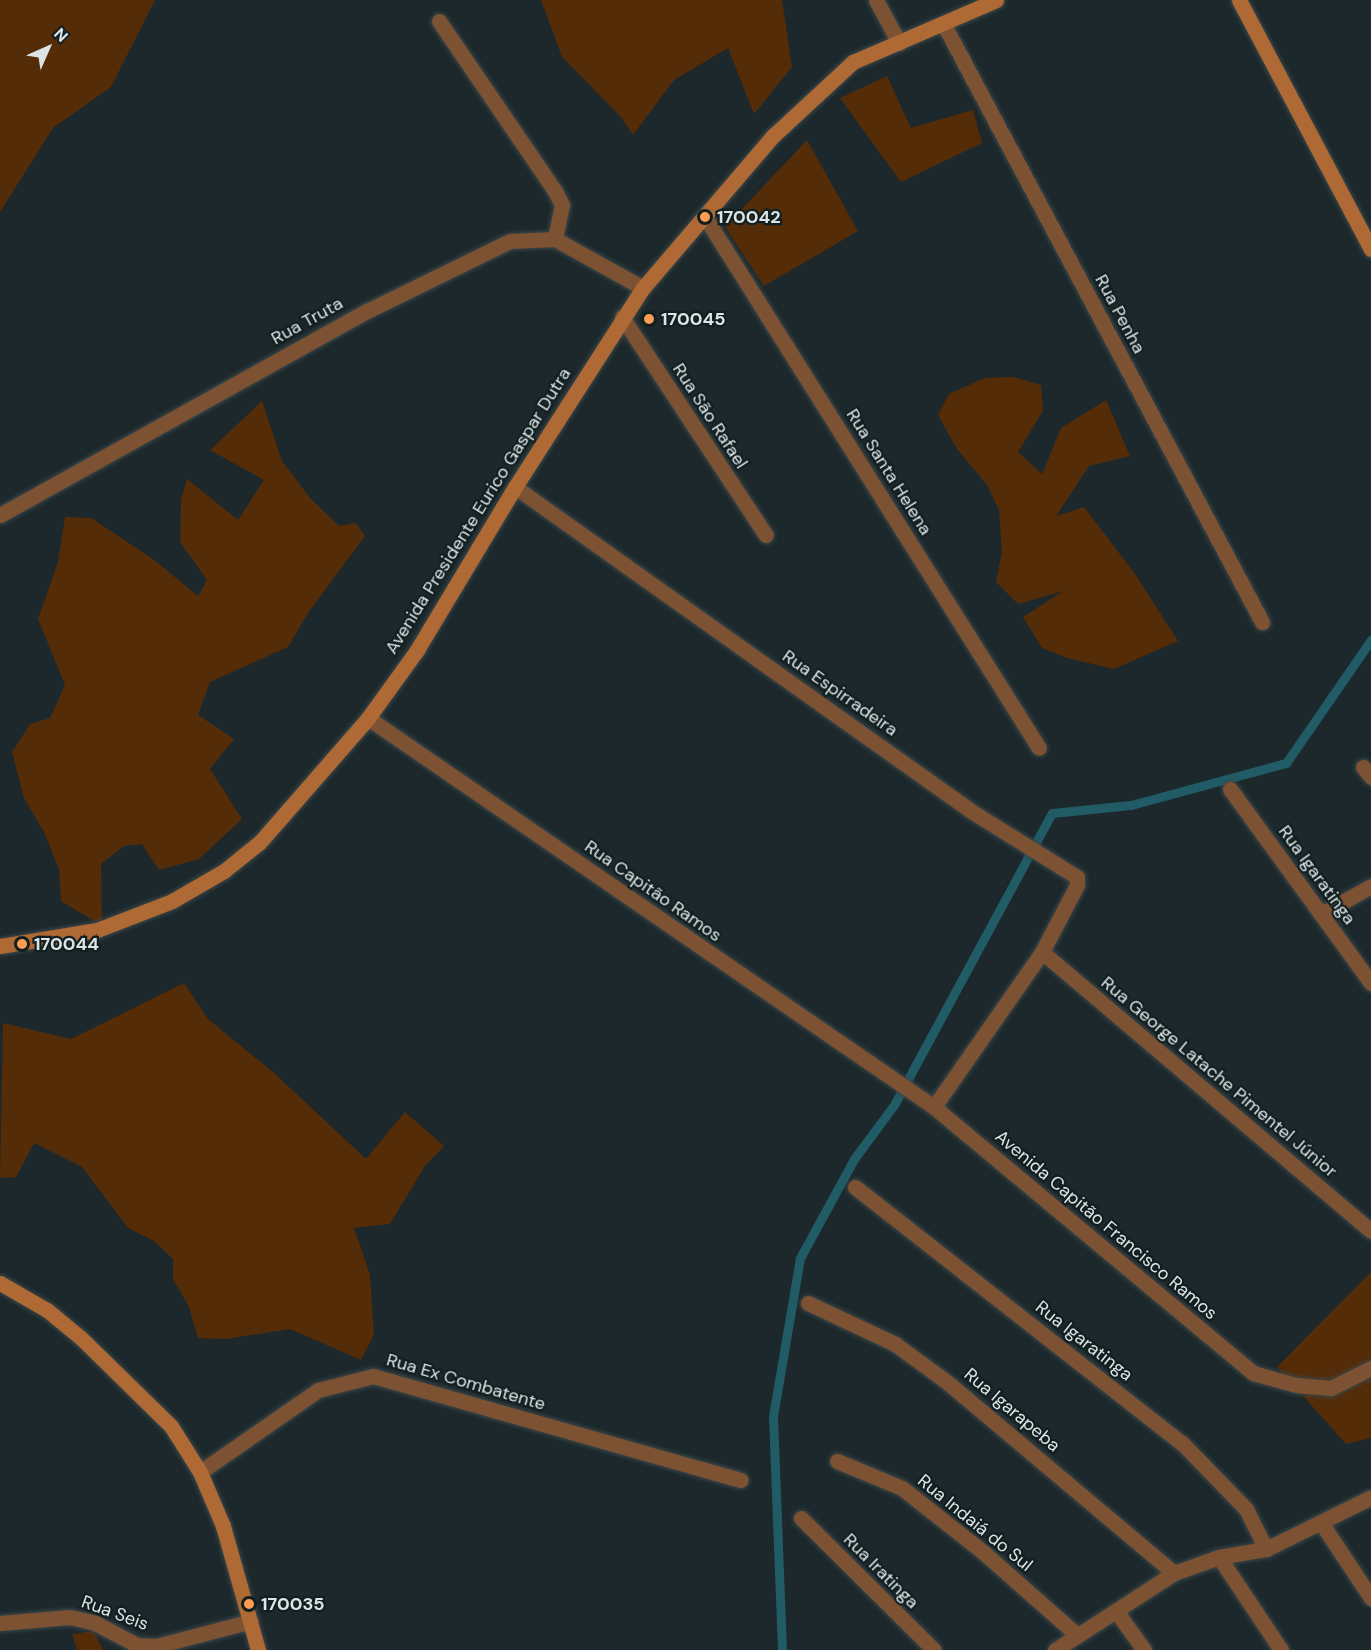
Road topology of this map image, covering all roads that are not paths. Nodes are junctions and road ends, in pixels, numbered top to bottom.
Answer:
1 (876, 0) edge
2 (996, 0) edge
3 (1239, 0) edge
4 (439, 21) dead end
5 (943, 23) junction
6 (899, 43) junction
7 (705, 217) junction
8 (555, 239) junction
9 (1371, 249) edge
10 (643, 288) junction
11 (622, 318) junction
12 (515, 487) junction
13 (0, 515) edge
14 (766, 535) dead end
15 (1262, 622) dead end
16 (368, 718) junction
17 (1039, 748) dead end
18 (1230, 789) dead end
19 (1371, 886) edge
20 (1321, 914) junction
21 (0, 946) edge
22 (1042, 952) junction
23 (1371, 983) edge
24 (916, 1095) joint
25 (934, 1107) junction
26 (855, 1187) dead end
27 (1371, 1231) edge
28 (0, 1283) edge
29 (808, 1303) dead end
30 (1371, 1368) edge
31 (837, 1461) dead end
32 (200, 1472) junction
33 (741, 1480) dead end
34 (1371, 1497) edge
35 (801, 1518) dead end
36 (1322, 1524) junction
37 (1266, 1549) junction
38 (1219, 1557) junction
39 (1174, 1573) junction
40 (1371, 1598) edge
41 (1116, 1611) junction
42 (251, 1621) junction
43 (0, 1623) edge
44 (1076, 1634) junction
45 (258, 1650) edge
46 (934, 1650) edge
47 (1055, 1650) edge
48 (1144, 1650) edge
49 (1281, 1650) edge

1 - 6 street
2 - 5 main road, Avenida Presidente Eurico Gaspar Dutra
3 - 9 main road
4 - 8 street
5 - 6 main road, Avenida Presidente Eurico Gaspar Dutra
5 - 15 street, Rua Penha
6 - 7 main road, Avenida Presidente Eurico Gaspar Dutra
7 - 10 main road, Avenida Presidente Eurico Gaspar Dutra
7 - 17 street, Rua Santa Helena
8 - 10 street
8 - 13 street, Rua Truta
10 - 11 main road, Avenida Presidente Eurico Gaspar Dutra
11 - 12 main road, Avenida Presidente Eurico Gaspar Dutra
11 - 14 street, Rua São Rafael
12 - 16 main road, Avenida Presidente Eurico Gaspar Dutra
12 - 22 street, Rua Espirradeira
16 - 21 main road, Avenida Presidente Eurico Gaspar Dutra
16 - 24 street, Rua Capitão Ramos
18 - 20 street, Rua Igaratinga
19 - 20 street
20 - 23 street, Rua Igaratinga
22 - 25 street
22 - 27 street, Rua George Latache Pimentel Júnior
24 - 25 street, Avenida Capitão Francisco Ramos
25 - 30 street, Avenida Capitão Francisco Ramos
26 - 37 street, Rua Igaratinga
28 - 32 main road
29 - 39 street, Rua Igarapeba
31 - 44 street, Rua Indaiá do Sul
32 - 33 street, Rua Ex Combatente
32 - 42 main road
34 - 36 street
35 - 46 street, Rua Iratinga
36 - 37 street
36 - 40 street
37 - 38 street
38 - 39 street
38 - 49 street
39 - 41 street
41 - 44 street
41 - 48 street
42 - 43 street, Rua Seis
42 - 45 main road
44 - 47 street

